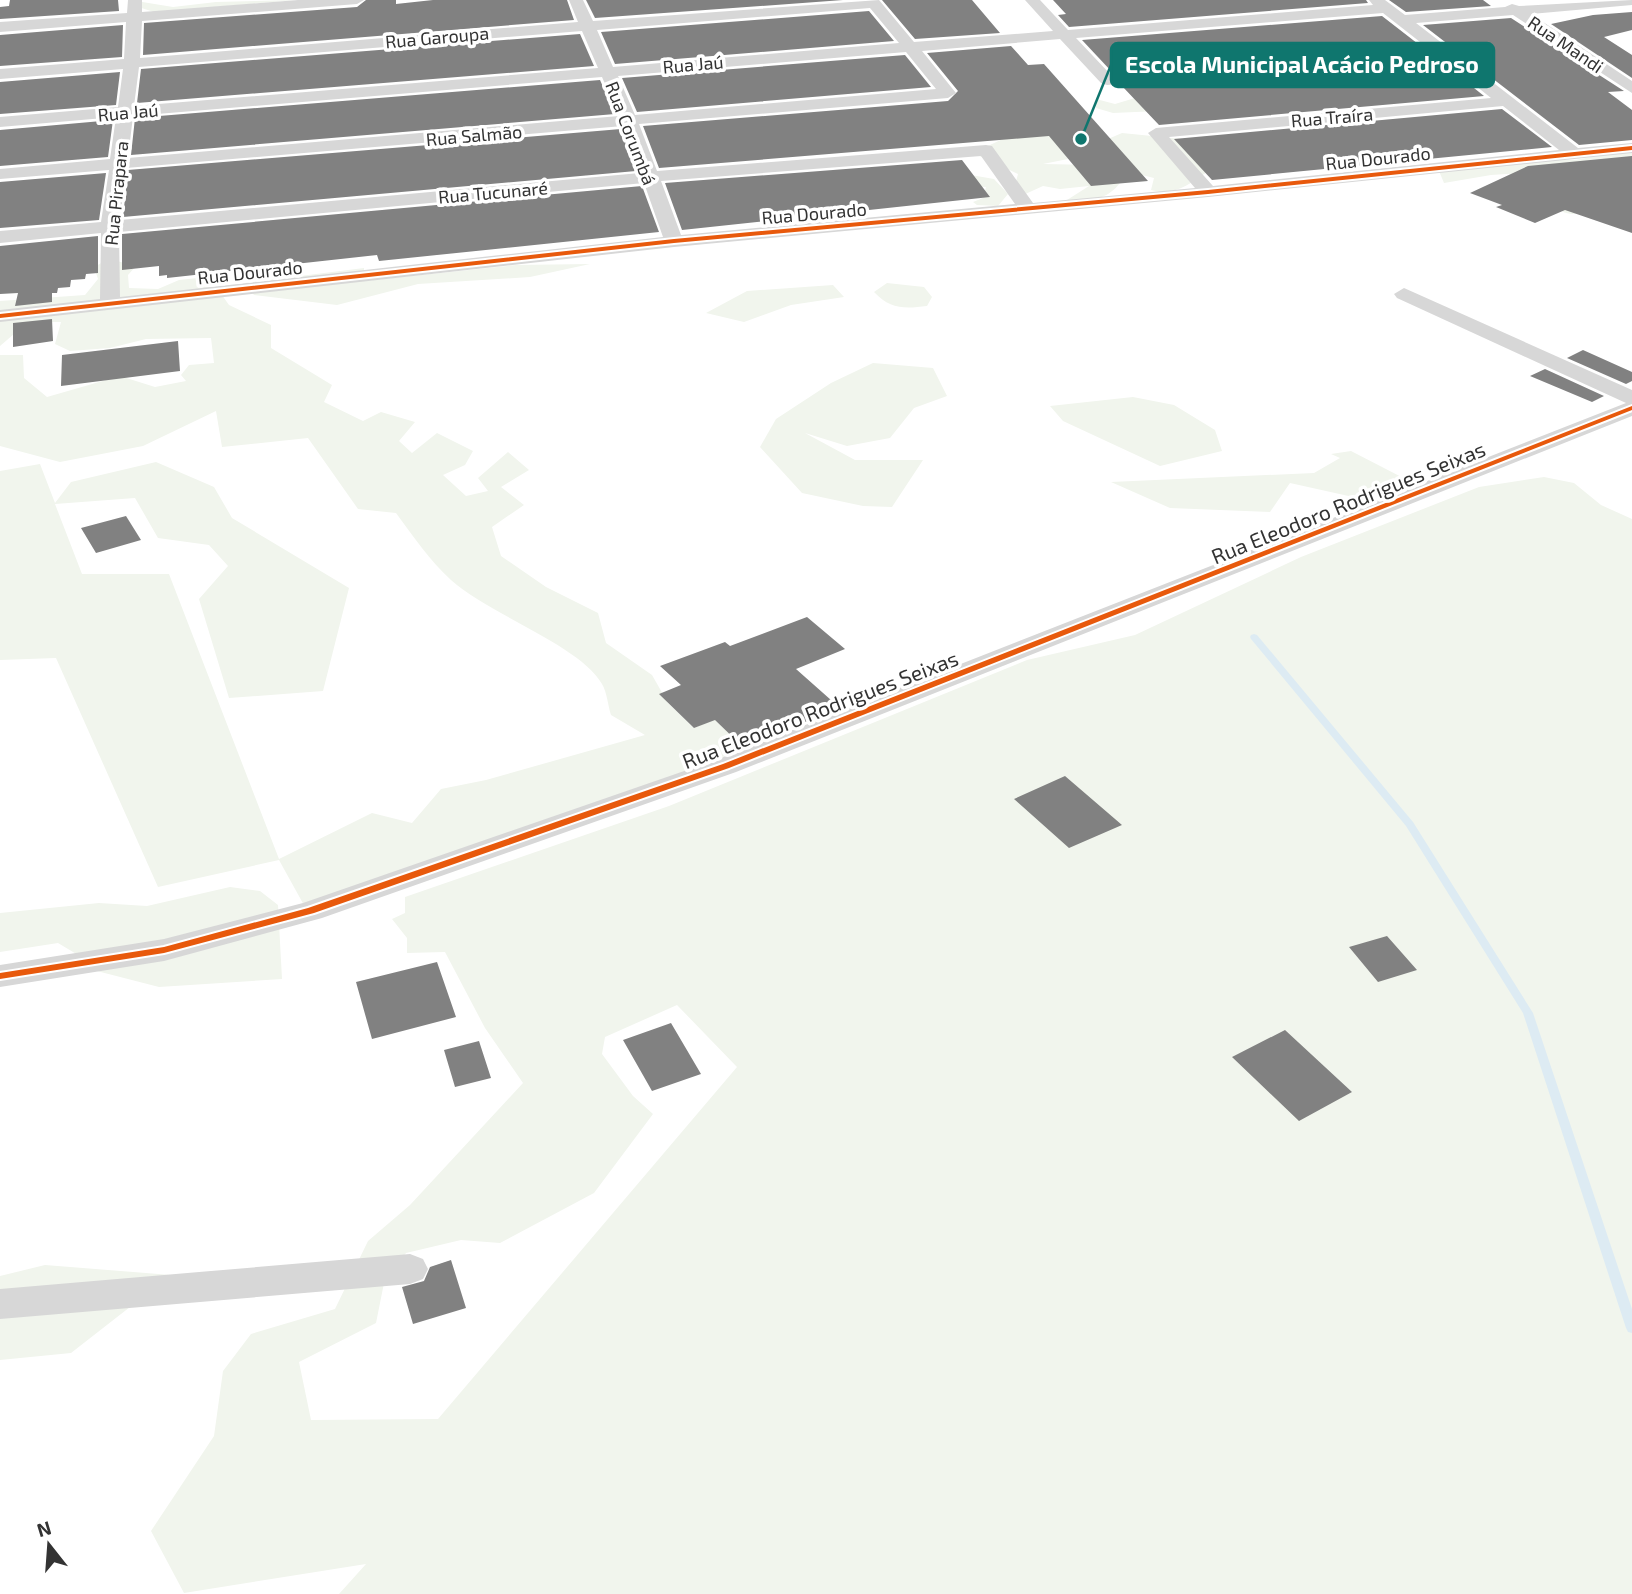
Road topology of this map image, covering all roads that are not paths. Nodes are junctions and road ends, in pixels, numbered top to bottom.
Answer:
1 (357, 0) edge
2 (576, 0) edge
3 (1032, 0) edge
4 (1500, 0) edge
5 (1632, 1) edge
6 (1381, 4) edge
7 (134, 8) edge
8 (1517, 11) junction
9 (1402, 20) junction
10 (588, 25) junction
11 (0, 27) edge
12 (1065, 34) junction
13 (908, 47) junction
14 (1444, 52) junction
15 (132, 62) junction
16 (607, 71) junction
17 (0, 74) edge
18 (1632, 88) edge
19 (1508, 101) junction
20 (124, 112) junction
21 (0, 122) edge
22 (629, 122) junction
23 (1632, 148) edge
24 (1573, 153) junction
25 (118, 163) junction
26 (0, 174) edge
27 (649, 178) junction
28 (1208, 192) junction
29 (1028, 209) junction
30 (110, 226) junction
31 (0, 237) edge
32 (674, 241) junction
33 (1404, 294) dead end
34 (110, 304) junction
35 (0, 316) edge
36 (1632, 398) edge
37 (1632, 408) edge
38 (5, 978) edge
39 (410, 1269) dead end
40 (0, 1304) edge

1 - 7 street
2 - 10 street, Rua Corumbá
3 - 12 street
4 - 8 street, Rua Mandi
5 - 8 street
6 - 9 street
6 - 12 street, Rua Jaú
7 - 11 street
7 - 15 street, Rua Pirapara
8 - 9 street
8 - 18 street, Rua Mandi
9 - 14 street
10 - 13 street, Rua Garoupa
10 - 15 street, Rua Garoupa
10 - 16 street, Rua Corumbá
12 - 13 street, Rua Jaú
12 - 14 street
13 - 16 street, Rua Jaú
13 - 22 street, Rua Salmão
14 - 19 street
15 - 17 street, Rua Garoupa
15 - 20 street, Rua Pirapara
16 - 20 street, Rua Jaú
16 - 22 street, Rua Corumbá
19 - 24 street
19 - 28 street, Rua Traíra
20 - 21 street, Rua Jaú
20 - 25 street, Rua Pirapara
22 - 25 street, Rua Salmão
22 - 27 street, Rua Corumbá
23 - 24 street, Rua Dourado
24 - 28 street, Rua Dourado
25 - 26 street, Rua Salmão
25 - 30 street, Rua Pirapara
27 - 29 street, Rua Tucunaré
27 - 30 street, Rua Tucunaré
27 - 32 street, Rua Corumbá
28 - 29 street, Rua Dourado
29 - 32 street, Rua Dourado
30 - 31 street, Rua Tucunaré
30 - 34 street, Rua Pirapara
32 - 34 street, Rua Dourado
33 - 36 street
34 - 35 street, Rua Dourado
37 - 38 street, Rua Eleodoro Rodrigues Seixas
39 - 40 street

